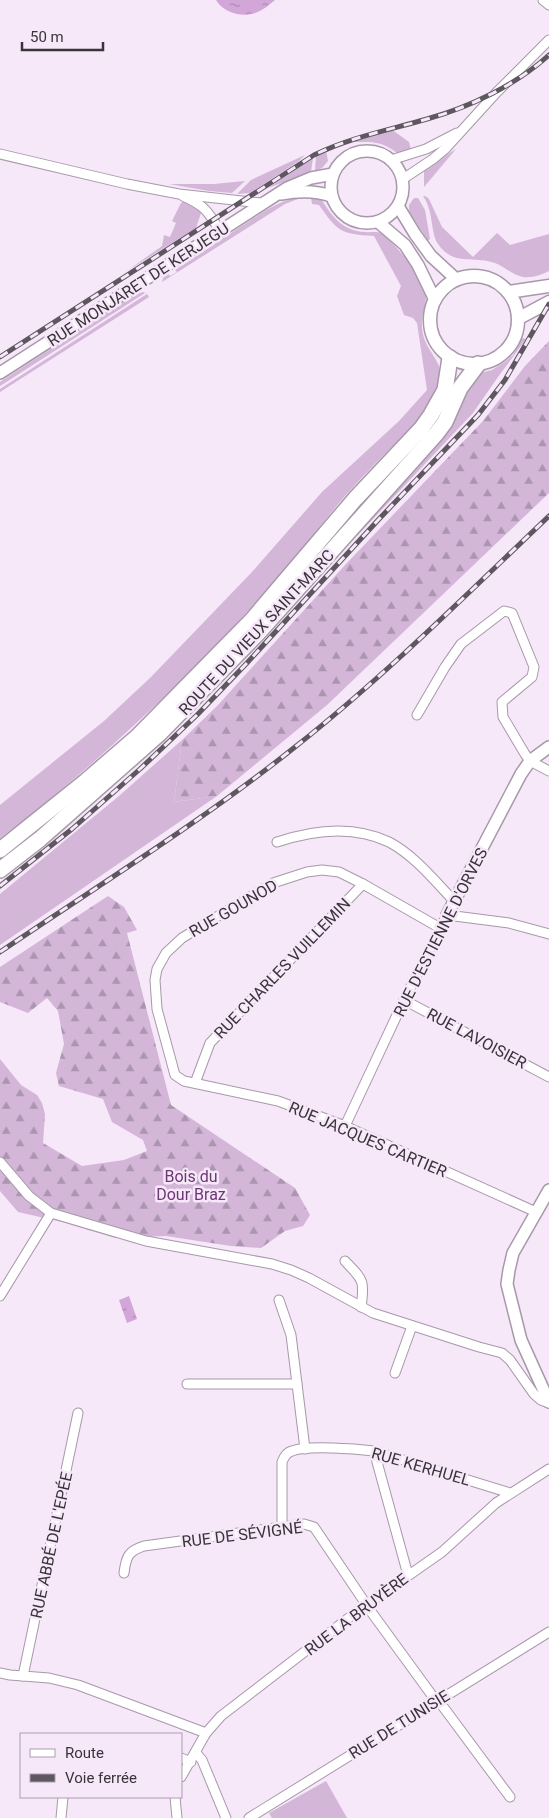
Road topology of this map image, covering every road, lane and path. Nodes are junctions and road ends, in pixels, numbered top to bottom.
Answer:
1 (542, 0) edge
2 (549, 5) edge
3 (549, 40) edge
4 (461, 130) junction
5 (0, 154) edge
6 (391, 160) junction
7 (333, 174) junction
8 (403, 179) junction
9 (178, 194) junction
10 (276, 195) junction
11 (331, 196) junction
12 (261, 203) junction
13 (398, 206) junction
14 (378, 222) junction
15 (220, 231) junction
16 (456, 280) junction
17 (549, 286) edge
18 (508, 292) junction
19 (435, 300) junction
20 (549, 302) edge
21 (519, 318) junction
22 (450, 358) junction
23 (478, 364) junction
24 (0, 373) edge
25 (417, 715) dead end
26 (549, 747) edge
27 (530, 761) junction
28 (549, 771) edge
29 (277, 842) dead end
30 (0, 850) edge
31 (0, 870) edge
32 (363, 884) junction
33 (454, 901) junction
34 (447, 915) junction
35 (440, 928) junction
36 (549, 934) edge
37 (404, 1000) junction
38 (549, 1077) edge
39 (195, 1083) junction
40 (345, 1126) junction
41 (0, 1162) edge
42 (549, 1190) edge
43 (536, 1212) junction
44 (51, 1213) junction
45 (345, 1261) dead end
46 (0, 1296) edge
47 (279, 1300) dead end
48 (361, 1307) junction
49 (412, 1326) junction
50 (395, 1373) dead end
51 (187, 1384) dead end
52 (297, 1384) junction
53 (549, 1403) edge
54 (78, 1413) dead end
55 (305, 1449) junction
56 (374, 1451) junction
57 (549, 1469) edge
58 (510, 1493) junction
59 (282, 1527) junction
60 (124, 1573) dead end
61 (408, 1575) junction
62 (367, 1604) junction
63 (549, 1632) edge
64 (0, 1673) edge
65 (23, 1676) junction
66 (437, 1700) junction
67 (206, 1733) junction
68 (196, 1753) junction
69 (182, 1758) edge
70 (191, 1762) junction
71 (182, 1776) edge
72 (510, 1797) dead end
73 (63, 1798) edge
74 (175, 1798) edge
75 (61, 1818) edge
76 (177, 1818) edge
77 (226, 1818) edge
78 (249, 1818) edge

1 - 2 street
3 - 4 street
4 - 6 street
4 - 8 street
5 - 9 street
6 - 7 street
6 - 8 street
7 - 10 street, RUE MONJARET DE KERJEGU
7 - 11 street
8 - 13 street
9 - 12 street
9 - 15 street
10 - 11 street, RUE MONJARET DE KERJEGU
10 - 12 street, RUE MONJARET DE KERJEGU
11 - 14 street
12 - 15 street, RUE MONJARET DE KERJEGU
13 - 14 street
13 - 16 street
14 - 19 street
15 - 24 street, RUE MONJARET DE KERJEGU
16 - 18 main road
16 - 19 main road
17 - 18 main road
18 - 21 main road
19 - 22 main road
20 - 21 main road
21 - 23 main road
22 - 23 main road
22 - 30 highway, ROUTE DU VIEUX SAINT-MARC
23 - 31 highway, ROUTE DU VIEUX SAINT-MARC
25 - 27 street
26 - 27 street, RUE D'ESTIENNE D'ORVES
27 - 28 street
27 - 33 street, RUE D'ESTIENNE D'ORVES
29 - 33 street
32 - 35 street, RUE GOUNOD
32 - 39 street, RUE CHARLES VUILLEMIN
32 - 39 street, RUE GOUNOD
33 - 34 street, RUE D'ESTIENNE D'ORVES
34 - 35 street, RUE D'ESTIENNE D'ORVES
34 - 36 street
35 - 37 street, RUE D'ESTIENNE D'ORVES
37 - 38 street, RUE LAVOISIER
37 - 40 street, RUE D'ESTIENNE D'ORVES
39 - 40 street, RUE JACQUES CARTIER
40 - 43 street, RUE JACQUES CARTIER
41 - 44 street
42 - 43 street
43 - 53 street
44 - 46 street
44 - 48 street
45 - 48 street
47 - 52 street
48 - 49 street
49 - 50 street
49 - 53 street
51 - 52 street
52 - 55 street
54 - 65 street, RUE ABBÉ DE L'EPÉE
55 - 56 street, RUE KERHUEL
55 - 59 street, RUE KERHUEL
56 - 58 street, RUE KERHUEL
56 - 61 street
57 - 58 street, RUE LA BRUYÈRE
58 - 61 street, RUE LA BRUYÈRE
59 - 60 street, RUE DE SÉVIGNÉ
59 - 62 street, RUE DE SÉVIGNÉ
61 - 62 street, RUE LA BRUYÈRE
62 - 66 street
62 - 67 street, RUE LA BRUYÈRE
63 - 66 street, RUE DE TUNISIE
64 - 65 street
65 - 67 street
66 - 72 street
66 - 78 street, RUE DE TUNISIE
67 - 68 street, RUE LA BRUYÈRE
68 - 70 street, RUE LA BRUYÈRE
68 - 77 street
69 - 70 street
70 - 71 street, RUE LA BRUYÈRE
73 - 75 street
74 - 76 street

